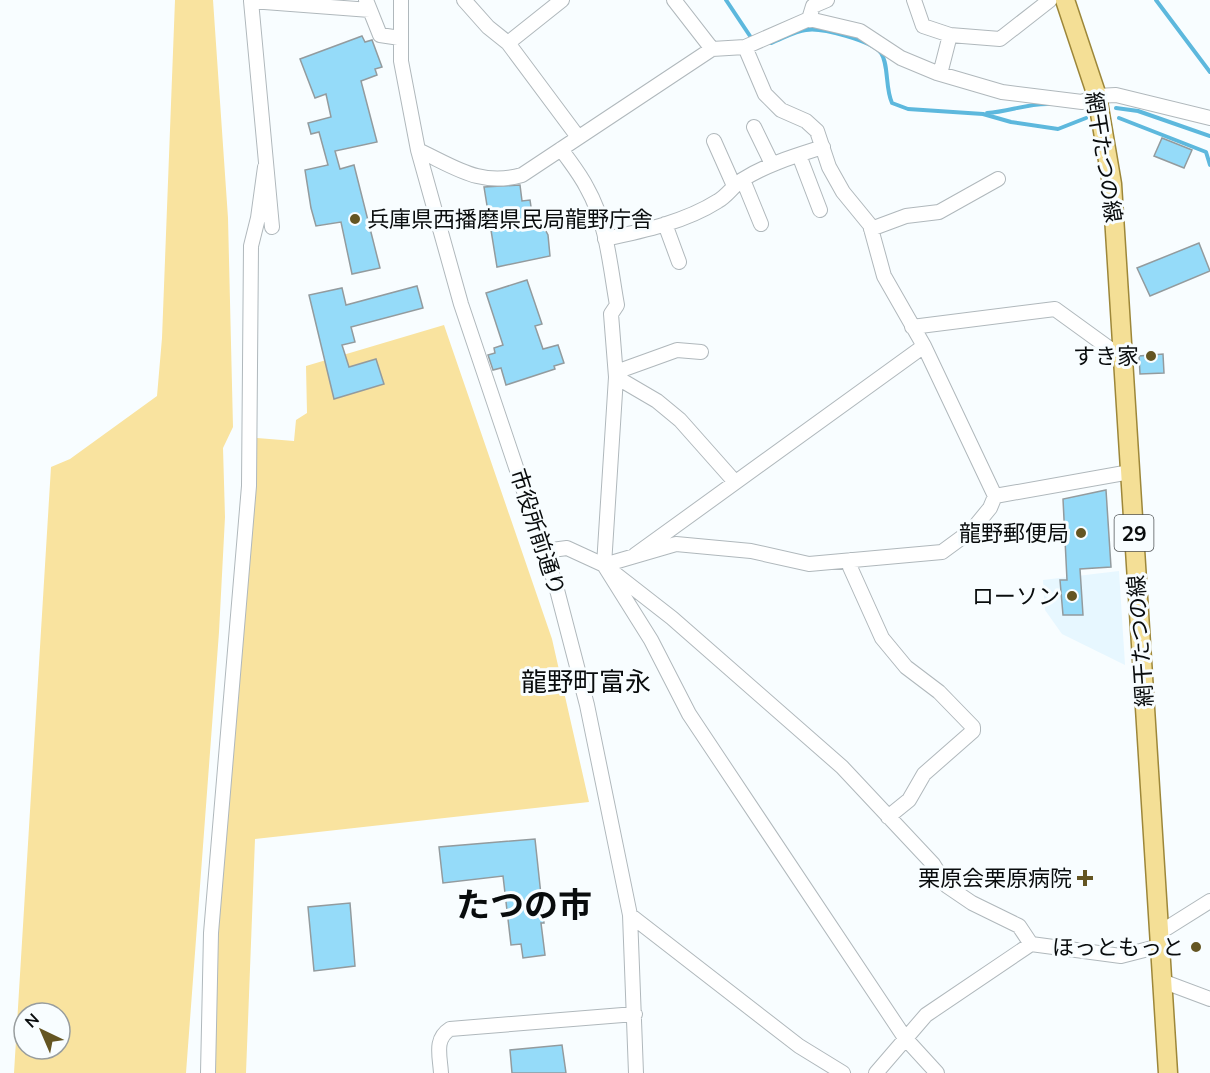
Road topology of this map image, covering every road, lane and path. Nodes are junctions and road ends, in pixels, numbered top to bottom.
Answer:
1 (401, 0) edge
2 (464, 0) edge
3 (562, 0) edge
4 (674, 0) edge
5 (827, 0) edge
6 (914, 0) edge
7 (1050, 0) edge
8 (1065, 0) edge
9 (251, 1) edge
10 (368, 5) edge
11 (811, 8) edge
12 (950, 35) junction
13 (400, 38) junction
14 (508, 43) junction
15 (745, 47) junction
16 (712, 49) junction
17 (940, 74) junction
18 (1097, 96) junction
19 (1210, 118) edge
20 (754, 127) dead end
21 (578, 136) junction
22 (714, 141) dead end
23 (823, 147) junction
24 (561, 149) junction
25 (418, 150) junction
26 (799, 155) junction
27 (772, 164) junction
28 (265, 167) junction
29 (998, 179) dead end
30 (738, 183) junction
31 (820, 210) dead end
32 (665, 224) junction
33 (761, 224) dead end
34 (272, 227) dead end
35 (871, 229) junction
36 (605, 239) junction
37 (679, 262) dead end
38 (912, 327) junction
39 (924, 346) junction
40 (700, 352) dead end
41 (1124, 359) junction
42 (616, 375) junction
43 (1130, 472) junction
44 (735, 482) junction
45 (995, 496) junction
46 (544, 551) junction
47 (635, 555) junction
48 (851, 560) junction
49 (604, 565) junction
50 (888, 817) junction
51 (1210, 901) edge
52 (630, 915) junction
53 (1160, 940) junction
54 (1031, 944) junction
55 (1162, 981) junction
56 (1210, 999) edge
57 (635, 1014) junction
58 (905, 1038) junction
59 (208, 1073) edge
60 (441, 1073) edge
61 (636, 1073) edge
62 (843, 1073) edge
63 (876, 1073) edge
64 (937, 1073) edge
65 (1168, 1073) edge

1 - 13 street, 市役所前通り
2 - 14 street
3 - 14 street
4 - 16 street
5 - 11 street
6 - 12 street
7 - 12 street
8 - 18 main road, 網干たつの線 / 29
9 - 10 street
9 - 28 street
10 - 13 street
11 - 15 street
11 - 17 street
12 - 17 street
13 - 25 street, 市役所前通り
14 - 21 street
15 - 16 street
15 - 23 street
16 - 21 street
17 - 18 street
18 - 19 street
18 - 41 main road, 網干たつの線 / 29
20 - 27 street
21 - 24 street
22 - 30 street
23 - 26 street
23 - 35 street
24 - 25 street
24 - 36 street
25 - 46 street, 市役所前通り
26 - 27 street
26 - 31 street
27 - 30 street
28 - 34 street
28 - 59 street
29 - 35 street
30 - 32 street
30 - 33 street
32 - 36 street
32 - 37 street
35 - 38 street
36 - 42 street
38 - 39 street
38 - 41 street
39 - 44 street
39 - 45 street
40 - 42 street
41 - 43 main road, 網干たつの線 / 29
42 - 44 street
42 - 49 street
43 - 45 street
43 - 53 main road, 網干たつの線 / 29
44 - 47 street
45 - 48 street
46 - 49 street
46 - 52 street, 市役所前通り
47 - 48 street
47 - 49 street
48 - 50 street
49 - 50 street
49 - 58 street
50 - 54 street
51 - 53 street
52 - 57 street, 市役所前通り
52 - 62 street
53 - 54 street
53 - 55 main road, 網干たつの線 / 29
54 - 58 street
55 - 56 street
55 - 65 main road, 網干たつの線 / 29
57 - 60 street
57 - 61 street, 市役所前通り
58 - 63 street
58 - 64 street

